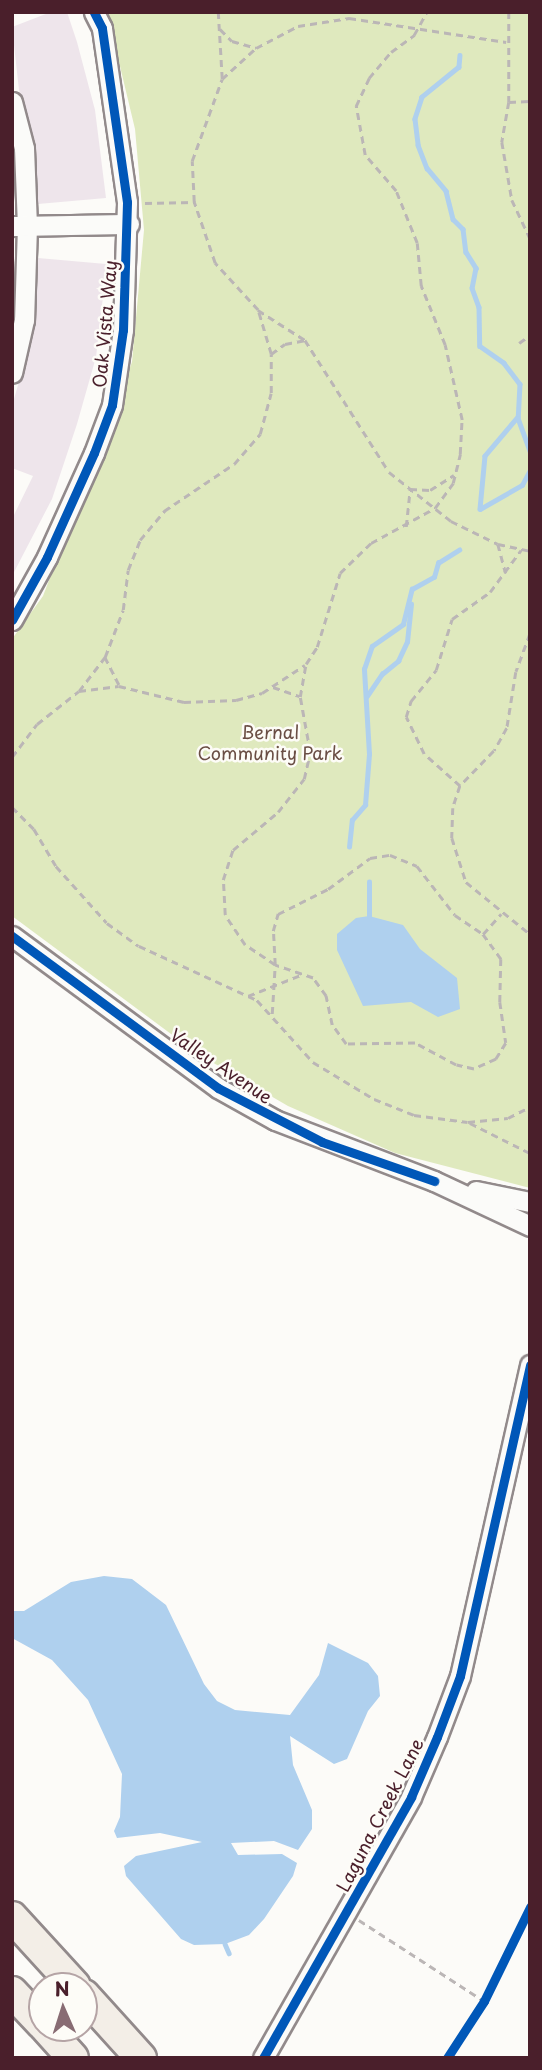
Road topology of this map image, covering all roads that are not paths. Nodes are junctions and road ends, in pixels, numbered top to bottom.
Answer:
1 (94, 12) edge
2 (12, 102) edge
3 (129, 223) junction
4 (20, 226) edge
5 (12, 373) edge
6 (12, 620) edge
7 (12, 936) edge
8 (435, 1181) junction
9 (530, 1202) edge
10 (530, 1226) edge
11 (530, 1365) edge
12 (12, 1917) edge
13 (62, 1972) edge
14 (12, 1992) edge
15 (28, 2009) edge
16 (98, 2010) edge
17 (59, 2042) edge
18 (73, 2058) edge
19 (141, 2058) edge
20 (263, 2058) edge

1 - 3 street, Oak Vista Way
2 - 4 street
3 - 4 street
3 - 6 street, Oak Vista Way
4 - 5 street
7 - 8 street, Valley Avenue
8 - 9 street, Valley Avenue
8 - 10 street, Valley Avenue
11 - 20 street, Laguna Creek Lane
12 - 13 highway
14 - 15 highway
16 - 19 highway
17 - 18 highway

